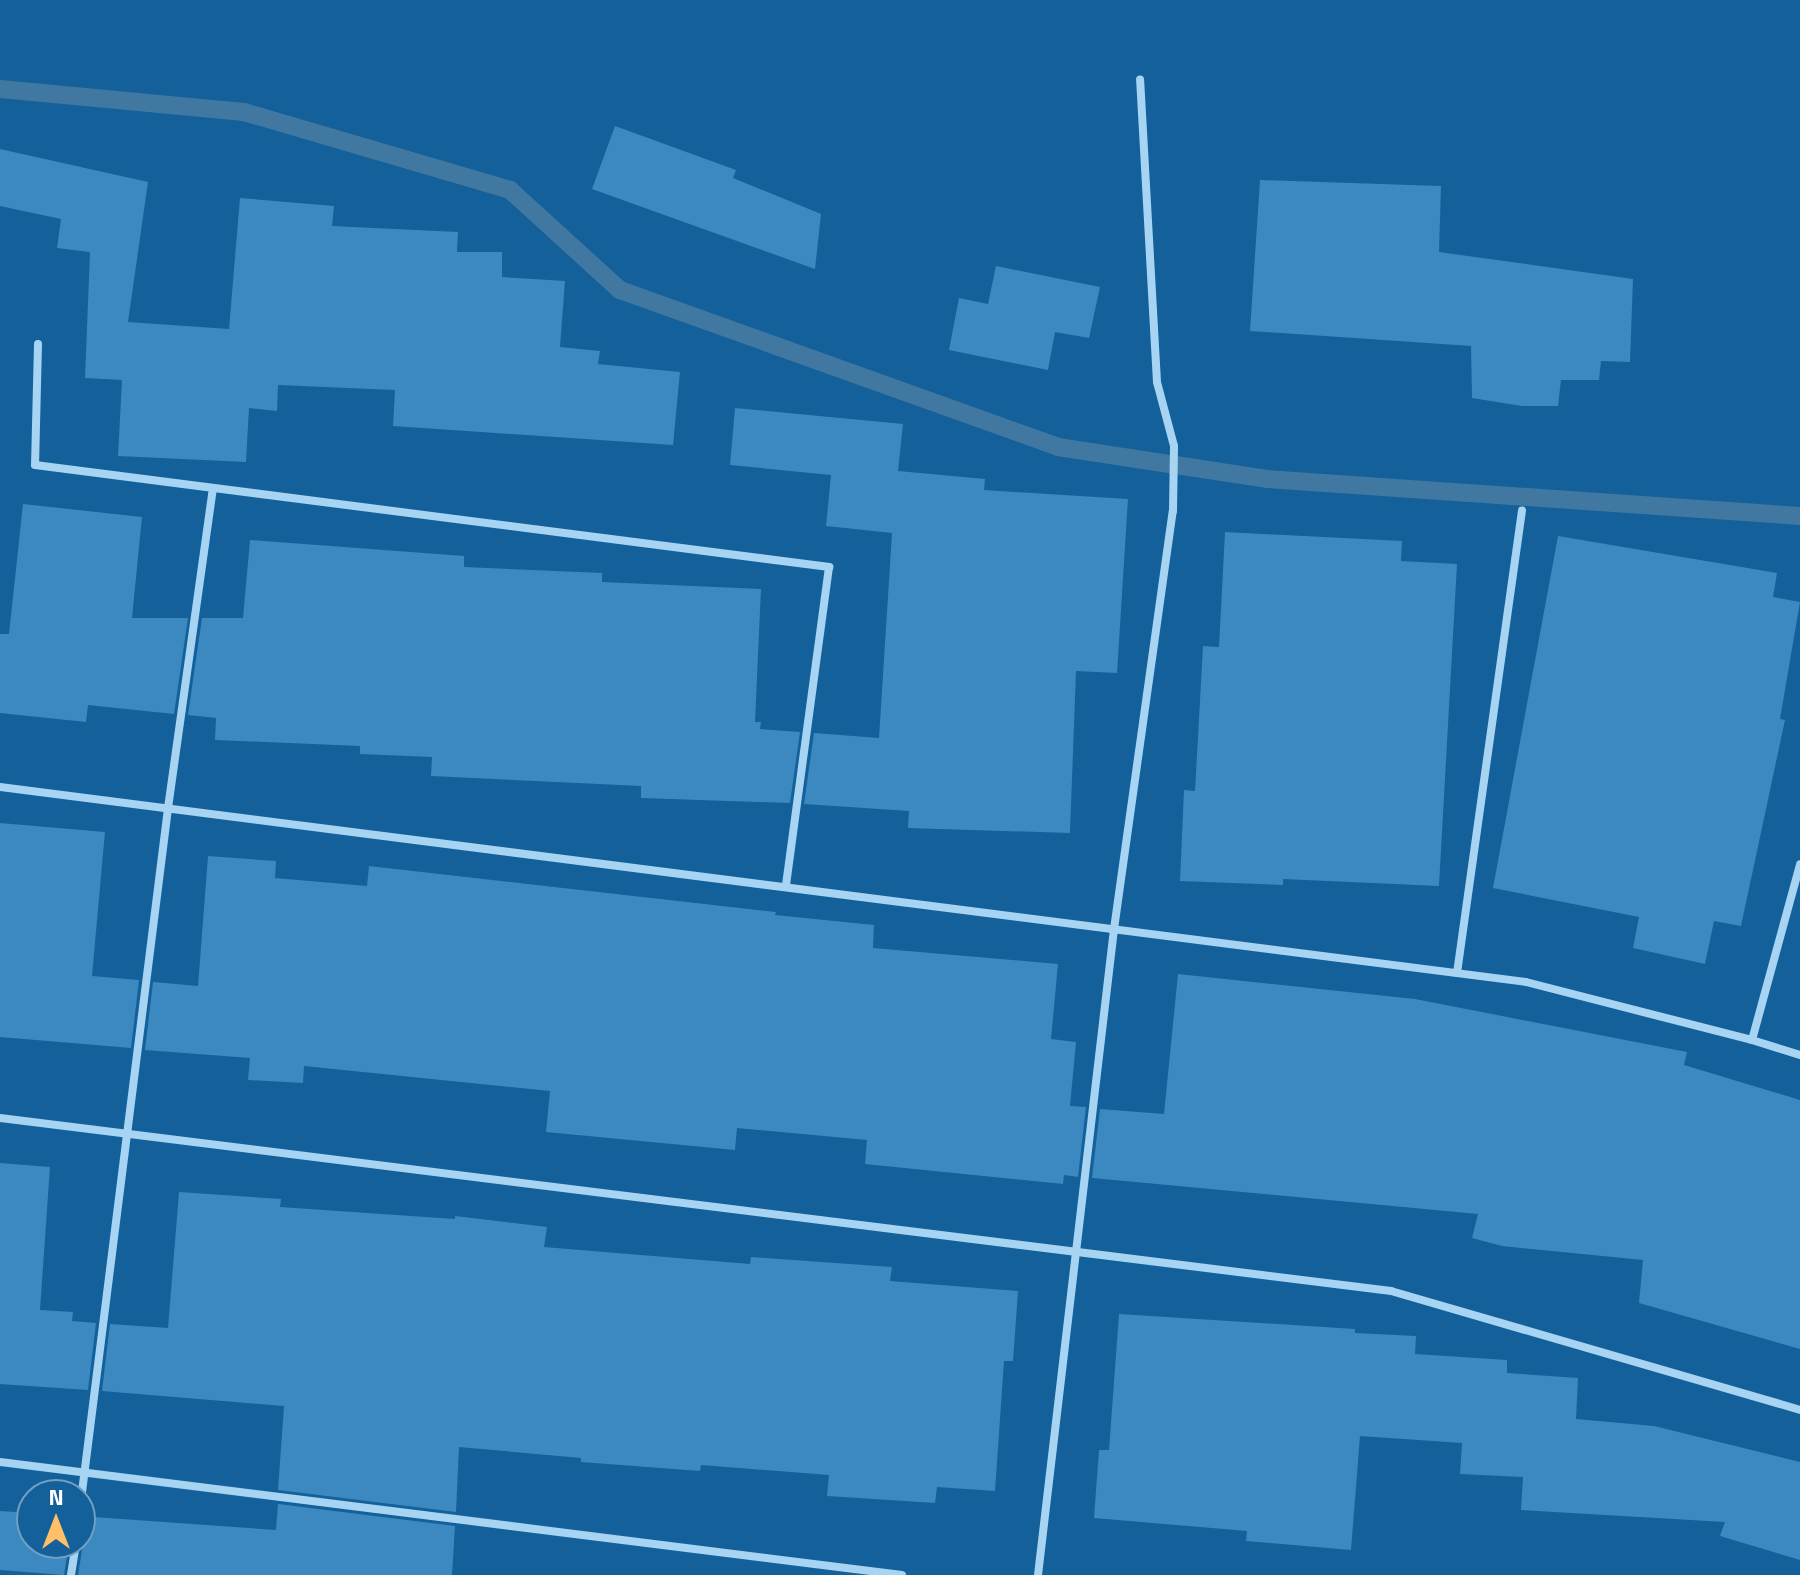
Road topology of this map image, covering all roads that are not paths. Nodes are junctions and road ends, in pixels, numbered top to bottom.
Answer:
1 (1140, 79) dead end
2 (38, 344) dead end
3 (213, 488) junction
4 (1522, 511) dead end
5 (0, 787) edge
6 (168, 808) junction
7 (1800, 864) edge
8 (786, 886) junction
9 (1114, 929) junction
10 (1457, 973) junction
11 (1752, 1040) junction
12 (1800, 1055) edge
13 (0, 1118) edge
14 (127, 1133) junction
15 (1076, 1251) junction
16 (1800, 1410) edge
17 (0, 1462) edge
18 (85, 1473) junction
19 (84, 1479) edge
20 (902, 1575) edge
21 (1038, 1575) edge

1 - 9 street
2 - 3 street
3 - 6 street
3 - 8 street
4 - 10 street
5 - 6 street
6 - 8 street
6 - 14 street
7 - 11 street
8 - 9 street
9 - 10 street
9 - 15 street
10 - 11 street
11 - 12 street
13 - 14 street
14 - 15 street
14 - 18 street
15 - 16 street
15 - 21 street
17 - 18 street
18 - 19 street
18 - 20 street

